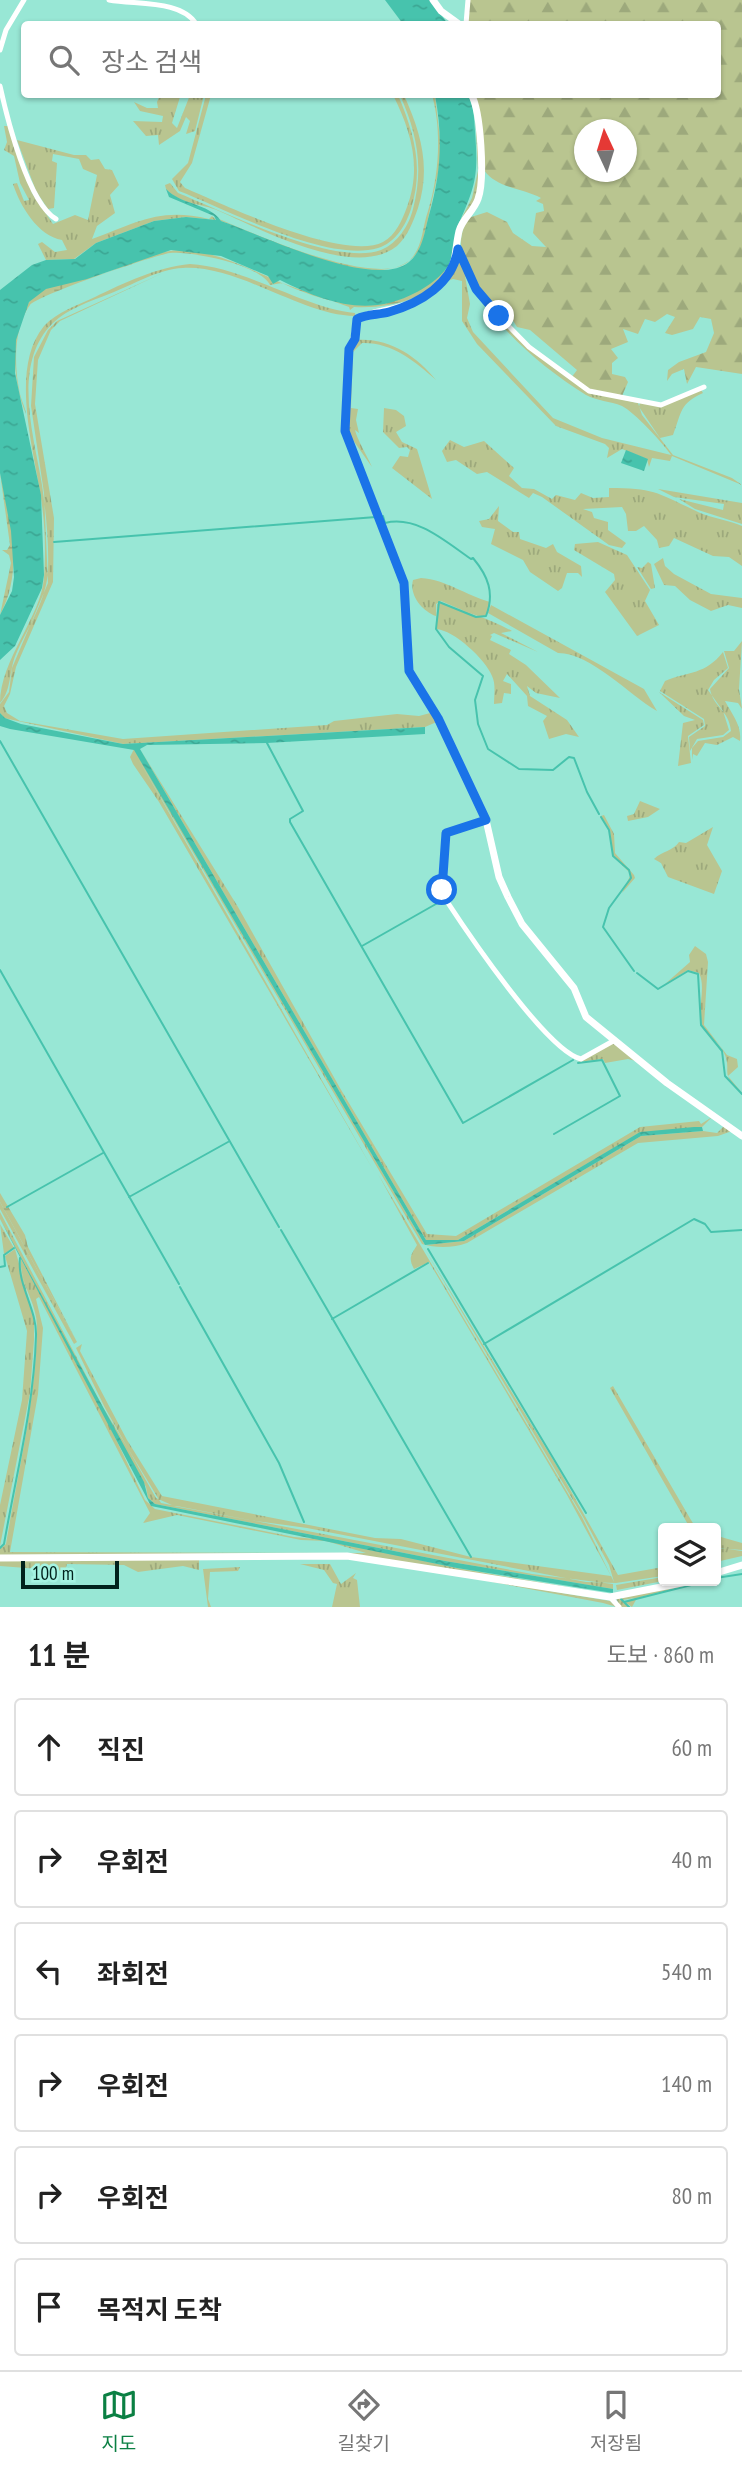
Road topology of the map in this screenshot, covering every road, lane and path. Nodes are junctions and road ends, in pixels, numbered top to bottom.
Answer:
1 (24, 0) edge
2 (109, 0) edge
3 (433, 0) edge
4 (468, 0) edge
5 (193, 21) edge
6 (454, 21) edge
7 (466, 21) edge
8 (0, 50) edge
9 (0, 86) edge
10 (473, 98) edge
11 (56, 219) dead end
12 (458, 249) junction
13 (704, 387) dead end
14 (486, 820) junction
15 (615, 1040) junction
16 (742, 1136) edge
17 (0, 1558) edge
18 (742, 1564) edge
19 (721, 1571) edge
20 (666, 1586) edge
21 (610, 1597) junction
22 (619, 1607) edge

1 - 8 street
2 - 5 street
3 - 6 street
4 - 7 street
9 - 11 street
10 - 12 street
12 - 13 street
12 - 14 street
14 - 15 street
14 - 15 street
15 - 16 street
17 - 21 street
18 - 19 street
20 - 21 street
21 - 22 street

